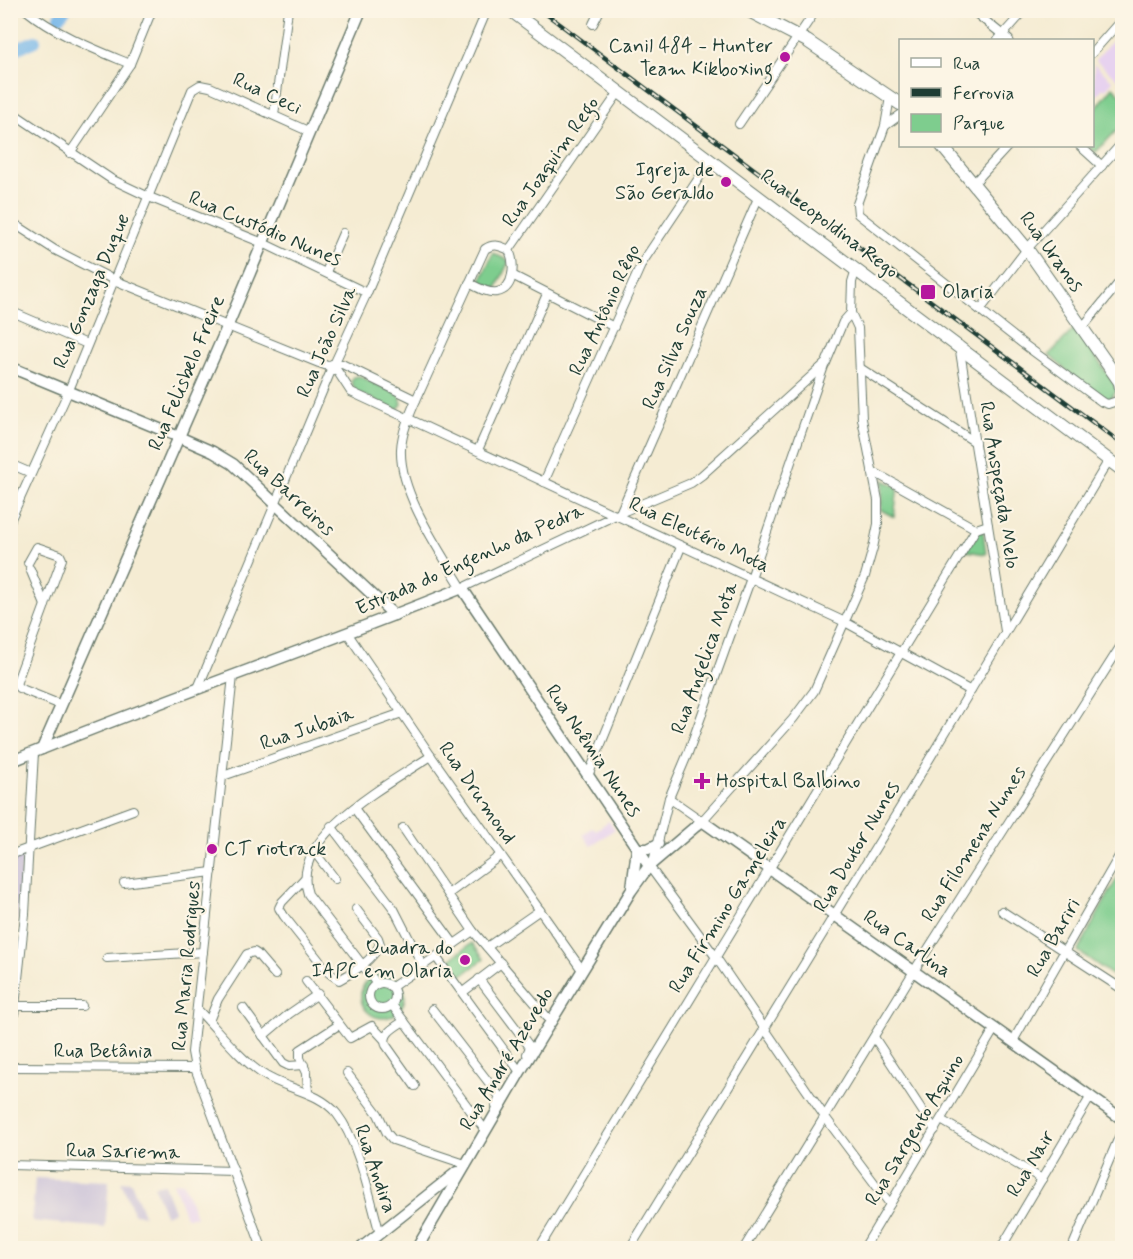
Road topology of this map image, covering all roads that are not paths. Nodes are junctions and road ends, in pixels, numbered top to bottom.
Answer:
1 (26, 10) edge
2 (152, 10) edge
3 (288, 10) edge
4 (362, 10) edge
5 (488, 10) edge
6 (510, 10) edge
7 (600, 10) edge
8 (747, 10) edge
9 (816, 10) edge
10 (972, 10) edge
11 (1025, 10) edge
12 (1122, 19) edge
13 (593, 24) dead end
14 (798, 37) junction
15 (1003, 39) edge
16 (1094, 50) edge
17 (130, 64) junction
18 (210, 87) joint
19 (619, 92) junction
20 (895, 100) edge
21 (10, 111) edge
22 (274, 116) junction
23 (899, 116) edge
24 (739, 124) dead end
25 (885, 126) junction
26 (310, 132) junction
27 (1122, 143) edge
28 (943, 147) edge
29 (1007, 147) edge
30 (1081, 147) edge
31 (70, 153) junction
32 (711, 160) junction
33 (1102, 166) junction
34 (974, 183) junction
35 (759, 196) junction
36 (149, 197) junction
37 (10, 221) edge
38 (343, 233) dead end
39 (263, 243) junction
40 (1027, 249) junction
41 (509, 250) junction
42 (856, 269) junction
43 (326, 272) junction
44 (512, 275) junction
45 (1122, 279) edge
46 (114, 280) junction
47 (469, 283) junction
48 (367, 292) junction
49 (548, 294) junction
50 (980, 310) junction
51 (10, 311) edge
52 (851, 313) junction
53 (228, 325) junction
54 (614, 327) junction
55 (1082, 328) junction
56 (87, 344) junction
57 (959, 345) junction
58 (826, 363) junction
59 (333, 366) junction
60 (10, 367) edge
61 (860, 368) junction
62 (359, 373) junction
63 (346, 382) junction
64 (1120, 382) edge
65 (69, 390) junction
66 (416, 400) junction
67 (409, 417) junction
68 (179, 437) junction
69 (975, 442) junction
70 (478, 450) junction
71 (1109, 460) junction
72 (10, 464) edge
73 (1122, 470) edge
74 (872, 471) junction
75 (31, 474) junction
76 (544, 482) junction
77 (274, 505) junction
78 (618, 514) junction
79 (10, 521) edge
80 (988, 525) junction
81 (976, 529) junction
82 (681, 547) junction
83 (751, 578) junction
84 (462, 588) junction
85 (45, 605) junction
86 (394, 615) junction
87 (846, 622) junction
88 (1005, 632) junction
89 (348, 634) junction
90 (1122, 644) edge
91 (902, 652) junction
92 (233, 676) junction
93 (198, 688) junction
94 (971, 691) junction
95 (62, 705) junction
96 (402, 713) junction
97 (38, 751) junction
98 (431, 756) junction
99 (10, 762) edge
100 (223, 776) junction
101 (588, 776) junction
102 (669, 798) junction
103 (354, 808) junction
104 (133, 810) dead end
105 (702, 821) junction
106 (331, 826) junction
107 (403, 828) dead end
108 (657, 844) junction
109 (30, 848) junction
110 (638, 849) junction
111 (313, 850) junction
112 (1122, 851) edge
113 (10, 855) edge
114 (501, 855) junction
115 (651, 864) junction
116 (769, 870) junction
117 (212, 872) junction
118 (305, 878) junction
119 (335, 879) dead end
120 (124, 883) dead end
121 (631, 891) junction
122 (448, 894) junction
123 (356, 909) dead end
124 (540, 910) junction
125 (1002, 910) dead end
126 (835, 915) junction
127 (473, 931) junction
128 (454, 944) junction
129 (487, 947) junction
130 (203, 952) junction
131 (1066, 952) junction
132 (715, 956) junction
133 (436, 957) junction
134 (107, 958) dead end
135 (501, 963) junction
136 (362, 964) junction
137 (423, 966) junction
138 (582, 970) junction
139 (914, 971) junction
140 (275, 975) dead end
141 (479, 979) junction
142 (306, 981) dead end
143 (377, 984) junction
144 (392, 987) junction
145 (1122, 989) edge
146 (463, 992) junction
147 (318, 994) junction
148 (392, 1005) junction
149 (15, 1006) junction
150 (82, 1006) dead end
151 (243, 1008) dead end
152 (196, 1009) junction
153 (432, 1009) dead end
154 (547, 1017) dead end
155 (209, 1021) junction
156 (404, 1021) junction
157 (336, 1026) dead end
158 (765, 1026) junction
159 (995, 1028) junction
160 (263, 1036) junction
161 (874, 1037) junction
162 (384, 1039) junction
163 (1013, 1041) junction
164 (10, 1053) edge
165 (303, 1065) junction
166 (10, 1067) edge
167 (195, 1068) junction
168 (518, 1070) junction
169 (347, 1073) dead end
170 (415, 1086) dead end
171 (308, 1093) junction
172 (1091, 1096) junction
173 (825, 1117) junction
174 (1122, 1119) edge
175 (941, 1120) junction
176 (484, 1128) junction
177 (935, 1130) junction
178 (1122, 1130) edge
179 (10, 1165) edge
180 (463, 1166) junction
181 (234, 1171) junction
182 (1042, 1179) junction
183 (890, 1204) junction
184 (380, 1234) junction
185 (262, 1248) edge
186 (361, 1248) edge
187 (417, 1248) edge
188 (539, 1248) edge
189 (630, 1248) edge
190 (744, 1248) edge
191 (864, 1248) edge
192 (1000, 1248) edge
193 (1072, 1248) edge

1 - 17 street
2 - 17 street
3 - 22 street
4 - 26 street, Rua Felisbelo Freire
5 - 48 street, Rua João Silva
6 - 19 main road, Rua Leopoldina Rego
7 - 13 street
8 - 14 main road
9 - 14 street
10 - 15 street
11 - 15 street
12 - 16 street
14 - 20 main road
14 - 24 street
17 - 31 street
18 - 22 street, Rua Ceci
18 - 36 street, Rua Gonzaga Duque
19 - 32 main road, Rua Leopoldina Rego
19 - 41 street, Rua Joaquim Rego
20 - 25 street
21 - 31 street, Rua Custódio Nunes
22 - 26 street, Rua Ceci
23 - 25 street
25 - 50 street
26 - 39 street, Rua Felisbelo Freire
27 - 33 street
28 - 34 main road, Rua Uranos
29 - 34 street
30 - 33 street
31 - 36 street, Rua Custódio Nunes
32 - 35 main road, Rua Leopoldina Rego
32 - 54 street, Rua Antônio Rêgo
33 - 40 street
34 - 40 main road, Rua Uranos
35 - 42 main road, Rua Leopoldina Rego
35 - 78 street, Rua Silva Souza
36 - 39 street, Rua Custódio Nunes
36 - 46 street, Rua Gonzaga Duque
37 - 46 street
38 - 43 street
39 - 43 street, Rua Custódio Nunes
39 - 53 street, Rua Felisbelo Freire
40 - 50 street
40 - 55 main road, Rua Uranos
41 - 44 street
41 - 47 street
42 - 52 street, Estrada do Engenho da Pedra
42 - 57 main road, Rua Leopoldina Rego
43 - 48 street, Rua Custódio Nunes
44 - 47 street
44 - 49 street
45 - 55 street
46 - 53 street
46 - 56 street, Rua Gonzaga Duque
47 - 66 street, Rua Noêmia Nunes
48 - 59 street, Rua João Silva
49 - 54 street
49 - 70 street
50 - 64 street
51 - 56 street
52 - 58 street, Estrada do Engenho da Pedra
52 - 61 street
53 - 59 street
53 - 68 street, Rua Felisbelo Freire
54 - 76 street, Rua Antônio Rêgo
55 - 64 main road, Rua Uranos
56 - 65 street, Rua Gonzaga Duque
57 - 69 street, Rua Anspeçada Melo
57 - 71 main road, Rua Leopoldina Rego
58 - 78 street, Estrada do Engenho da Pedra
58 - 83 street, Rua Angelica Mota
59 - 62 street
59 - 63 street, Rua Eleutério Mota
59 - 77 street, Rua João Silva
60 - 65 street, Rua Barreiros
61 - 69 street
61 - 74 street
62 - 63 street
62 - 66 street
63 - 67 street, Rua Eleutério Mota
65 - 68 street, Rua Barreiros
65 - 75 street, Rua Gonzaga Duque
66 - 67 street, Rua Noêmia Nunes
67 - 70 street, Rua Eleutério Mota
67 - 84 street, Rua Noêmia Nunes
68 - 77 street, Rua Barreiros
68 - 95 street, Rua Felisbelo Freire
69 - 80 street, Rua Anspeçada Melo
70 - 76 street, Rua Eleutério Mota
71 - 73 main road, Rua Leopoldina Rego
71 - 88 street, Rua Doutor Nunes
72 - 75 street
74 - 81 street
74 - 87 street
75 - 79 street, Rua Gonzaga Duque
76 - 78 street, Rua Eleutério Mota
77 - 86 street, Rua Barreiros
77 - 93 street, Rua João Silva
78 - 82 street, Rua Eleutério Mota
78 - 84 street, Estrada do Engenho da Pedra
80 - 81 street
80 - 88 street, Rua Anspeçada Melo
81 - 91 street, Rua Firmino Gameleira
82 - 83 street, Rua Eleutério Mota
82 - 101 street
83 - 87 street, Rua Eleutério Mota
83 - 102 street, Rua Angelica Mota
84 - 86 street, Estrada do Engenho da Pedra
84 - 101 street, Rua Noêmia Nunes
85 - 85 street
85 - 95 street
86 - 89 street, Estrada do Engenho da Pedra
87 - 91 street, Rua Eleutério Mota
87 - 105 street
88 - 94 street, Rua Doutor Nunes
89 - 92 street, Estrada do Engenho da Pedra
89 - 96 street, Rua Drumond
90 - 139 street, Rua Filomena Nunes
91 - 94 street, Rua Eleutério Mota
91 - 116 street, Rua Firmino Gameleira
92 - 93 street, Estrada do Engenho da Pedra
92 - 100 street, Rua Maria Rodrigues
93 - 97 street, Estrada do Engenho da Pedra
94 - 126 street, Rua Doutor Nunes
95 - 97 street, Rua Felisbelo Freire
96 - 98 street, Rua Drumond
96 - 100 street, Rua Jubaia
97 - 99 street, Estrada do Engenho da Pedra
97 - 109 street
98 - 103 street
98 - 114 street, Rua Drumond
100 - 117 street, Rua Maria Rodrigues
101 - 110 street, Rua Noêmia Nunes
102 - 105 street, Rua Carlina
102 - 108 street, Rua Angelica Mota
103 - 106 street
103 - 128 street
104 - 109 street
105 - 115 street, Rua André Azevedo
105 - 116 street, Rua Carlina
106 - 111 street
106 - 137 street
107 - 122 street
108 - 110 street
108 - 115 street, Rua Angelica Mota
109 - 113 street
109 - 149 street
110 - 115 street, Rua Noêmia Nunes
110 - 121 street, Rua André Azevedo
111 - 118 street
111 - 119 street
112 - 131 street, Rua Bariri
114 - 122 street
114 - 124 street, Rua Drumond
115 - 121 street, Rua André Azevedo
115 - 132 street, Rua Noêmia Nunes
116 - 126 street, Rua Carlina
116 - 132 street, Rua Firmino Gameleira
117 - 120 street
117 - 130 street, Rua Maria Rodrigues
118 - 136 street
118 - 136 street
121 - 138 street, Rua André Azevedo
122 - 127 street
123 - 136 street
124 - 129 street
124 - 138 street, Rua Drumond
125 - 131 street
126 - 139 street, Rua Carlina
126 - 158 street, Rua Doutor Nunes
127 - 128 street
127 - 129 street
128 - 133 street
129 - 135 street
130 - 134 street
130 - 152 street, Rua Maria Rodrigues
131 - 145 street
131 - 163 street, Rua Bariri
132 - 158 street, Rua Noêmia Nunes
132 - 188 street, Rua Firmino Gameleira
133 - 137 street
133 - 146 street
135 - 141 street
135 - 154 street
136 - 143 street
137 - 144 street
138 - 168 street, Rua André Azevedo
139 - 159 street, Rua Carlina
139 - 161 street, Rua Filomena Nunes
140 - 155 street
141 - 146 street
141 - 168 street
142 - 147 street
143 - 144 street
143 - 148 street
144 - 148 street
146 - 168 street
147 - 160 street
147 - 162 street
148 - 156 street
149 - 150 street
149 - 164 street
151 - 160 street
152 - 155 street, Rua Andira
152 - 167 street, Rua Maria Rodrigues
153 - 176 street
155 - 171 street, Rua Andira
156 - 162 street
156 - 176 street
157 - 165 street
158 - 173 street, Rua Noêmia Nunes
158 - 189 street, Rua Doutor Nunes
159 - 163 street, Rua Carlina
159 - 175 street, Rua Sargento Aquino
160 - 165 street
161 - 173 street, Rua Filomena Nunes
161 - 177 street
162 - 170 street
163 - 172 street, Rua Carlina
165 - 171 street
166 - 167 street, Rua Betânia
167 - 181 street, Rua Maria Rodrigues
168 - 176 street, Rua André Azevedo
169 - 180 street
171 - 184 street, Rua Andira
172 - 174 street, Rua Carlina
172 - 182 street, Rua Nair
173 - 183 street, Rua Noêmia Nunes
173 - 190 street, Rua Filomena Nunes
175 - 177 street, Rua Sargento Aquino
175 - 182 street
176 - 180 street, Rua André Azevedo
177 - 183 street, Rua Sargento Aquino
178 - 193 street
179 - 181 street, Rua Sariema
180 - 184 street
180 - 187 street, Rua André Azevedo
181 - 185 street, Rua Maria Rodrigues
182 - 192 street, Rua Nair
183 - 191 street, Rua Sargento Aquino
184 - 186 street

